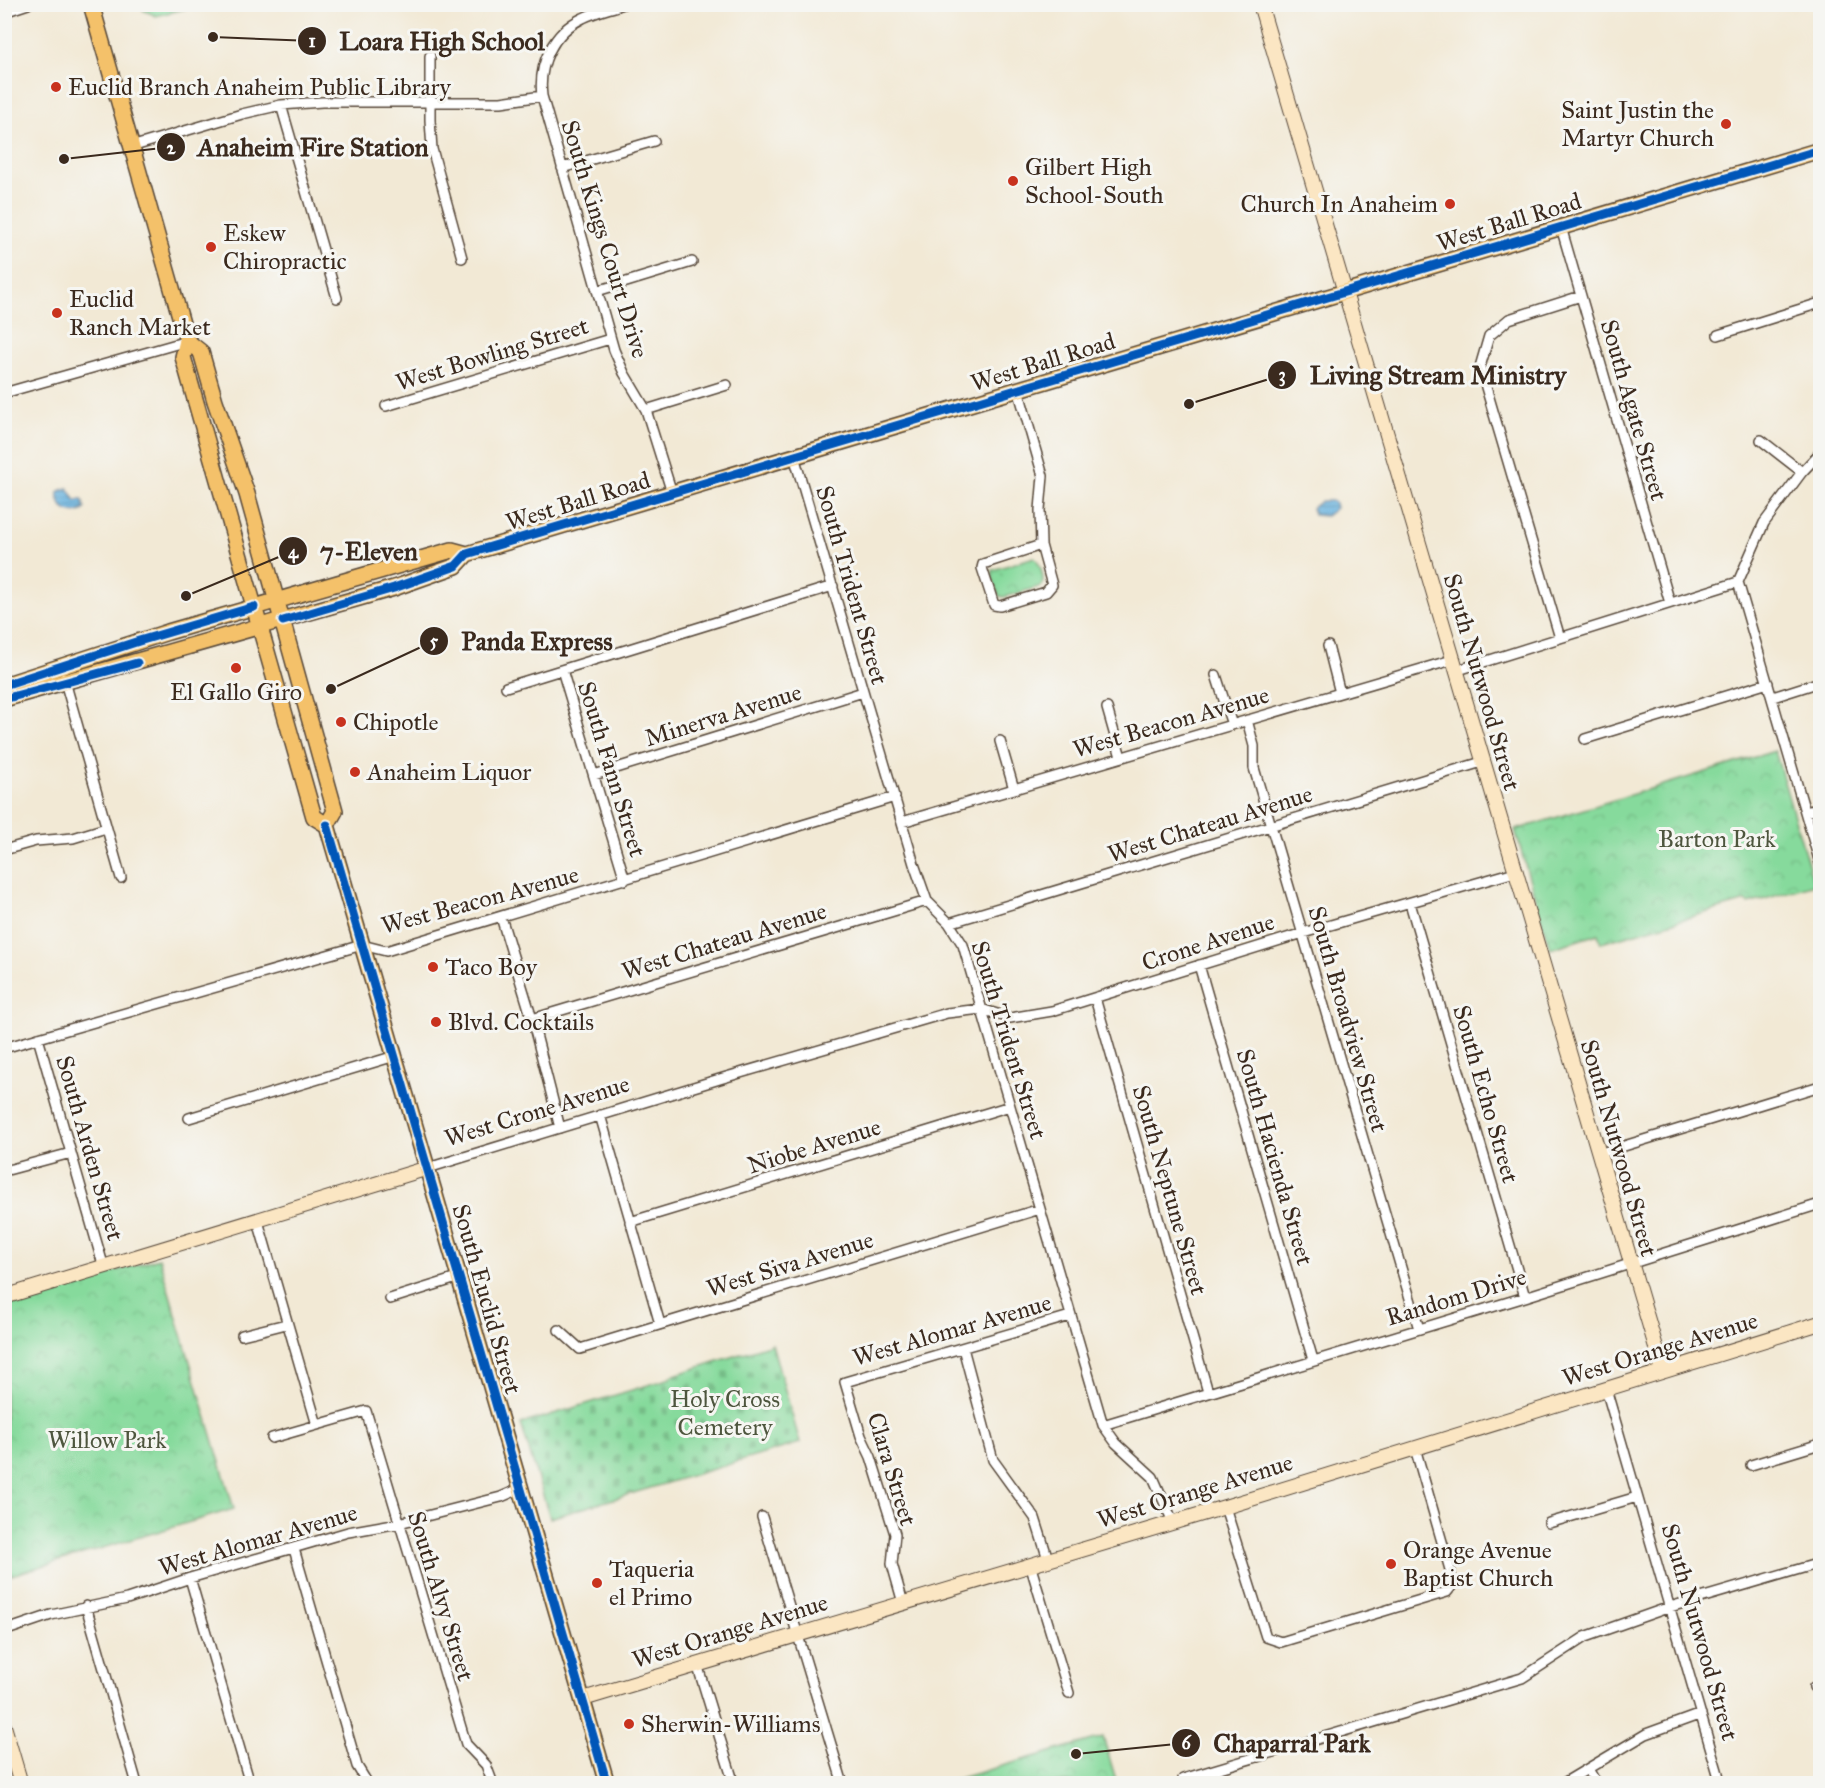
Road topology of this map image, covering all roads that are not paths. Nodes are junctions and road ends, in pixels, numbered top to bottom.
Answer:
1 (28, 4) edge
2 (91, 4) edge
3 (1260, 4) edge
4 (620, 5) edge
5 (4, 12) edge
6 (430, 56) dead end
7 (542, 96) junction
8 (430, 102) junction
9 (281, 105) junction
10 (654, 141) dead end
11 (131, 147) junction
12 (1821, 150) edge
13 (562, 168) junction
14 (1561, 227) junction
15 (462, 258) dead end
16 (692, 262) dead end
17 (597, 291) junction
18 (1343, 292) junction
19 (1581, 296) junction
20 (337, 298) dead end
21 (1821, 303) edge
22 (1718, 335) dead end
23 (610, 339) junction
24 (186, 340) junction
25 (727, 385) dead end
26 (1018, 389) junction
27 (4, 393) edge
28 (386, 406) dead end
29 (646, 410) junction
30 (1761, 440) dead end
31 (1821, 453) edge
32 (794, 456) junction
33 (1802, 472) junction
34 (672, 493) junction
35 (1041, 545) junction
36 (467, 554) junction
37 (1738, 582) junction
38 (833, 586) junction
39 (277, 600) junction
40 (1670, 603) junction
41 (254, 607) junction
42 (283, 621) junction
43 (260, 627) junction
44 (1560, 638) junction
45 (1328, 646) dead end
46 (1454, 666) junction
47 (562, 670) junction
48 (63, 675) junction
49 (1216, 675) dead end
50 (1821, 682) edge
51 (1768, 683) junction
52 (4, 684) edge
53 (506, 687) dead end
54 (863, 692) junction
55 (1340, 693) junction
56 (1773, 697) junction
57 (4, 699) edge
58 (1107, 708) dead end
59 (1247, 720) junction
60 (1232, 725) junction
61 (1585, 739) dead end
62 (1000, 741) dead end
63 (1121, 757) junction
64 (1482, 762) junction
65 (594, 775) junction
66 (1014, 789) junction
67 (895, 797) junction
68 (1821, 808) edge
69 (1806, 812) junction
70 (902, 822) junction
71 (327, 825) junction
72 (1271, 827) junction
73 (106, 828) junction
74 (4, 850) edge
75 (1821, 862) edge
76 (1515, 872) junction
77 (121, 878) dead end
78 (625, 880) junction
79 (927, 901) junction
80 (1410, 903) junction
81 (501, 917) junction
82 (949, 922) junction
83 (1303, 933) junction
84 (362, 945) junction
85 (1199, 965) junction
86 (1095, 998) junction
87 (981, 1009) junction
88 (532, 1019) junction
89 (38, 1038) junction
90 (4, 1048) edge
91 (395, 1056) junction
92 (1821, 1086) edge
93 (1010, 1106) junction
94 (600, 1115) junction
95 (189, 1118) dead end
96 (560, 1128) junction
97 (70, 1153) junction
98 (1598, 1154) junction
99 (428, 1168) junction
100 (4, 1171) edge
101 (1821, 1204) edge
102 (1040, 1209) junction
103 (258, 1221) junction
104 (630, 1222) junction
105 (1630, 1263) junction
106 (104, 1268) junction
107 (460, 1277) junction
108 (4, 1297) edge
109 (1526, 1297) junction
110 (390, 1299) dead end
111 (1070, 1316) junction
112 (1821, 1323) edge
113 (286, 1324) junction
114 (660, 1324) junction
115 (1419, 1329) junction
116 (559, 1330) dead end
117 (242, 1335) dead end
118 (963, 1348) junction
119 (1313, 1360) junction
120 (1663, 1371) junction
121 (845, 1382) joint
122 (1606, 1389) junction
123 (1208, 1392) junction
124 (316, 1425) junction
125 (1103, 1425) junction
126 (272, 1438) dead end
127 (1821, 1444) edge
128 (1415, 1448) junction
129 (1751, 1465) dead end
130 (522, 1488) junction
131 (1637, 1497) junction
132 (1225, 1507) junction
133 (762, 1517) dead end
134 (1173, 1522) junction
135 (399, 1523) junction
136 (1549, 1523) dead end
137 (294, 1549) junction
138 (1048, 1559) junction
139 (1821, 1563) edge
140 (1030, 1564) junction
141 (189, 1578) junction
142 (903, 1603) junction
143 (86, 1606) junction
144 (1670, 1607) junction
145 (4, 1631) edge
146 (798, 1634) junction
147 (697, 1664) junction
148 (1069, 1693) dead end
149 (583, 1699) junction
150 (1701, 1714) junction
151 (4, 1726) edge
152 (1588, 1769) junction
153 (1183, 1781) edge
154 (21, 1784) edge
155 (137, 1784) edge
156 (250, 1784) edge
157 (368, 1784) edge
158 (493, 1784) edge
159 (607, 1784) edge
160 (734, 1784) edge
161 (843, 1784) edge
162 (1562, 1784) edge
163 (1597, 1784) edge
164 (1721, 1784) edge

1 - 5 street
2 - 11 main road, South Euclid Street
3 - 18 street, South Nutwood Street
4 - 7 street, South Kings Court Drive
6 - 8 street
7 - 8 street
7 - 13 street, South Kings Court Drive
8 - 9 street
8 - 15 street
9 - 11 street
9 - 20 street
10 - 13 street
11 - 24 main road, South Euclid Street
12 - 14 main road, West Ball Road
13 - 17 street, South Kings Court Drive
14 - 18 main road, West Ball Road
14 - 19 street, South Agate Street
16 - 17 street
17 - 23 street, South Kings Court Drive
18 - 26 main road, West Ball Road
18 - 46 street, South Nutwood Street
19 - 40 street, South Agate Street
19 - 44 street
21 - 22 street
23 - 28 street, West Bowling Street
23 - 29 street, South Kings Court Drive
24 - 27 street
24 - 39 main road, South Euclid Street
24 - 41 main road, South Euclid Street
25 - 29 street
26 - 32 main road, West Ball Road
26 - 35 street
29 - 34 street, South Kings Court Drive
30 - 33 street
31 - 33 street
32 - 34 main road, West Ball Road
32 - 38 street, South Trident Street
33 - 37 street
34 - 36 main road, West Ball Road
35 - 35 street
36 - 39 main road, West Ball Road
36 - 42 main road, West Ball Road
37 - 40 street, West Beacon Avenue
37 - 51 street
38 - 47 street
38 - 54 street, South Trident Street
39 - 41 main road, West Ball Road
39 - 42 main road, South Euclid Street
40 - 44 street, West Beacon Avenue
41 - 43 main road, South Euclid Street
41 - 48 main road, West Ball Road
42 - 43 main road, West Ball Road
42 - 71 main road, South Euclid Street
43 - 48 main road, West Ball Road
43 - 71 main road, South Euclid Street
44 - 46 street, West Beacon Avenue
45 - 55 street
46 - 55 street, West Beacon Avenue
46 - 64 street, South Nutwood Street
47 - 53 street
47 - 65 street, South Fann Street
48 - 52 main road, West Ball Road
48 - 57 main road, West Ball Road
48 - 73 street
49 - 60 street
50 - 56 street
51 - 56 street
51 - 61 street
54 - 65 street, Minerva Avenue
54 - 67 street, South Trident Street
55 - 59 street, West Beacon Avenue
56 - 69 street
58 - 63 street
59 - 60 street, West Beacon Avenue
59 - 72 street, South Broadview Street
60 - 63 street, West Beacon Avenue
62 - 66 street
63 - 66 street, West Beacon Avenue
64 - 72 street, West Chateau Avenue
64 - 76 street, South Nutwood Street
65 - 78 street, South Fann Street
66 - 70 street, West Beacon Avenue
67 - 70 street, South Trident Street
67 - 78 street, West Beacon Avenue
68 - 69 street
69 - 75 street
70 - 79 street, South Trident Street
71 - 84 main road, South Euclid Street
72 - 82 street, West Chateau Avenue
72 - 83 street, South Broadview Street
73 - 74 street
73 - 77 street
76 - 80 street, Crone Avenue
76 - 98 street, South Nutwood Street
78 - 81 street, West Beacon Avenue
79 - 82 street, South Trident Street
79 - 88 street, West Chateau Avenue
80 - 83 street, Crone Avenue
80 - 109 street, South Echo Street
81 - 84 street, West Beacon Avenue
81 - 88 street
82 - 87 street, South Trident Street
83 - 85 street, Crone Avenue
83 - 115 street, South Broadview Street
84 - 89 street, West Beacon Avenue
84 - 91 main road, South Euclid Street
85 - 86 street, Crone Avenue
85 - 119 street, South Hacienda Street
86 - 87 street, Crone Avenue
86 - 123 street, South Neptune Street
87 - 93 street, South Trident Street
87 - 94 street, West Crone Avenue
88 - 96 street
89 - 90 street, West Beacon Avenue
89 - 97 street, South Arden Street
91 - 95 street
91 - 99 main road, South Euclid Street
92 - 98 street
93 - 102 street, South Trident Street
93 - 104 street, Niobe Avenue
94 - 96 street, West Crone Avenue
94 - 104 street
96 - 99 street, West Crone Avenue
97 - 100 street
97 - 106 street, South Arden Street
98 - 105 street, South Nutwood Street
99 - 103 street, West Crone Avenue
99 - 107 main road, South Euclid Street
101 - 105 street, Random Drive
102 - 111 street, South Trident Street
102 - 114 street, West Siva Avenue
103 - 106 street, West Crone Avenue
103 - 113 street
104 - 114 street
105 - 109 street, Random Drive
105 - 120 street, South Nutwood Street
106 - 108 street, West Crone Avenue
107 - 110 street
107 - 130 main road, South Euclid Street
109 - 115 street, Random Drive
111 - 118 street, West Alomar Avenue
111 - 125 street, South Trident Street
112 - 120 street, West Orange Avenue
113 - 117 street
113 - 124 street
114 - 116 street, West Siva Avenue
115 - 119 street, Random Drive
118 - 121 street, West Alomar Avenue
118 - 138 street
119 - 123 street, Random Drive
120 - 122 street, West Orange Avenue
121 - 142 street, Clara Street
122 - 128 street, West Orange Avenue
122 - 131 street, South Nutwood Street
123 - 125 street, Random Drive
124 - 126 street
124 - 135 street, South Alvy Street
125 - 134 street, South Trident Street
127 - 129 street
128 - 132 street, West Orange Avenue
128 - 132 street
130 - 135 street, West Alomar Avenue
130 - 149 main road, South Euclid Street
131 - 136 street
131 - 144 street, South Nutwood Street
132 - 134 street, West Orange Avenue
133 - 146 street
134 - 138 street, West Orange Avenue
135 - 137 street, West Alomar Avenue
135 - 158 street, South Alvy Street
137 - 141 street, West Alomar Avenue
137 - 157 street
138 - 140 street, West Orange Avenue
139 - 144 street
140 - 142 street, West Orange Avenue
140 - 148 street
141 - 143 street, West Alomar Avenue
141 - 156 street
142 - 146 street, West Orange Avenue
143 - 145 street, West Alomar Avenue
143 - 155 street
144 - 150 street, South Nutwood Street
144 - 153 street
146 - 147 street, West Orange Avenue
146 - 161 street
147 - 149 street, West Orange Avenue
147 - 160 street
149 - 159 main road, South Euclid Street
150 - 152 street
150 - 164 street, South Nutwood Street
151 - 154 street
152 - 162 street
152 - 163 street

